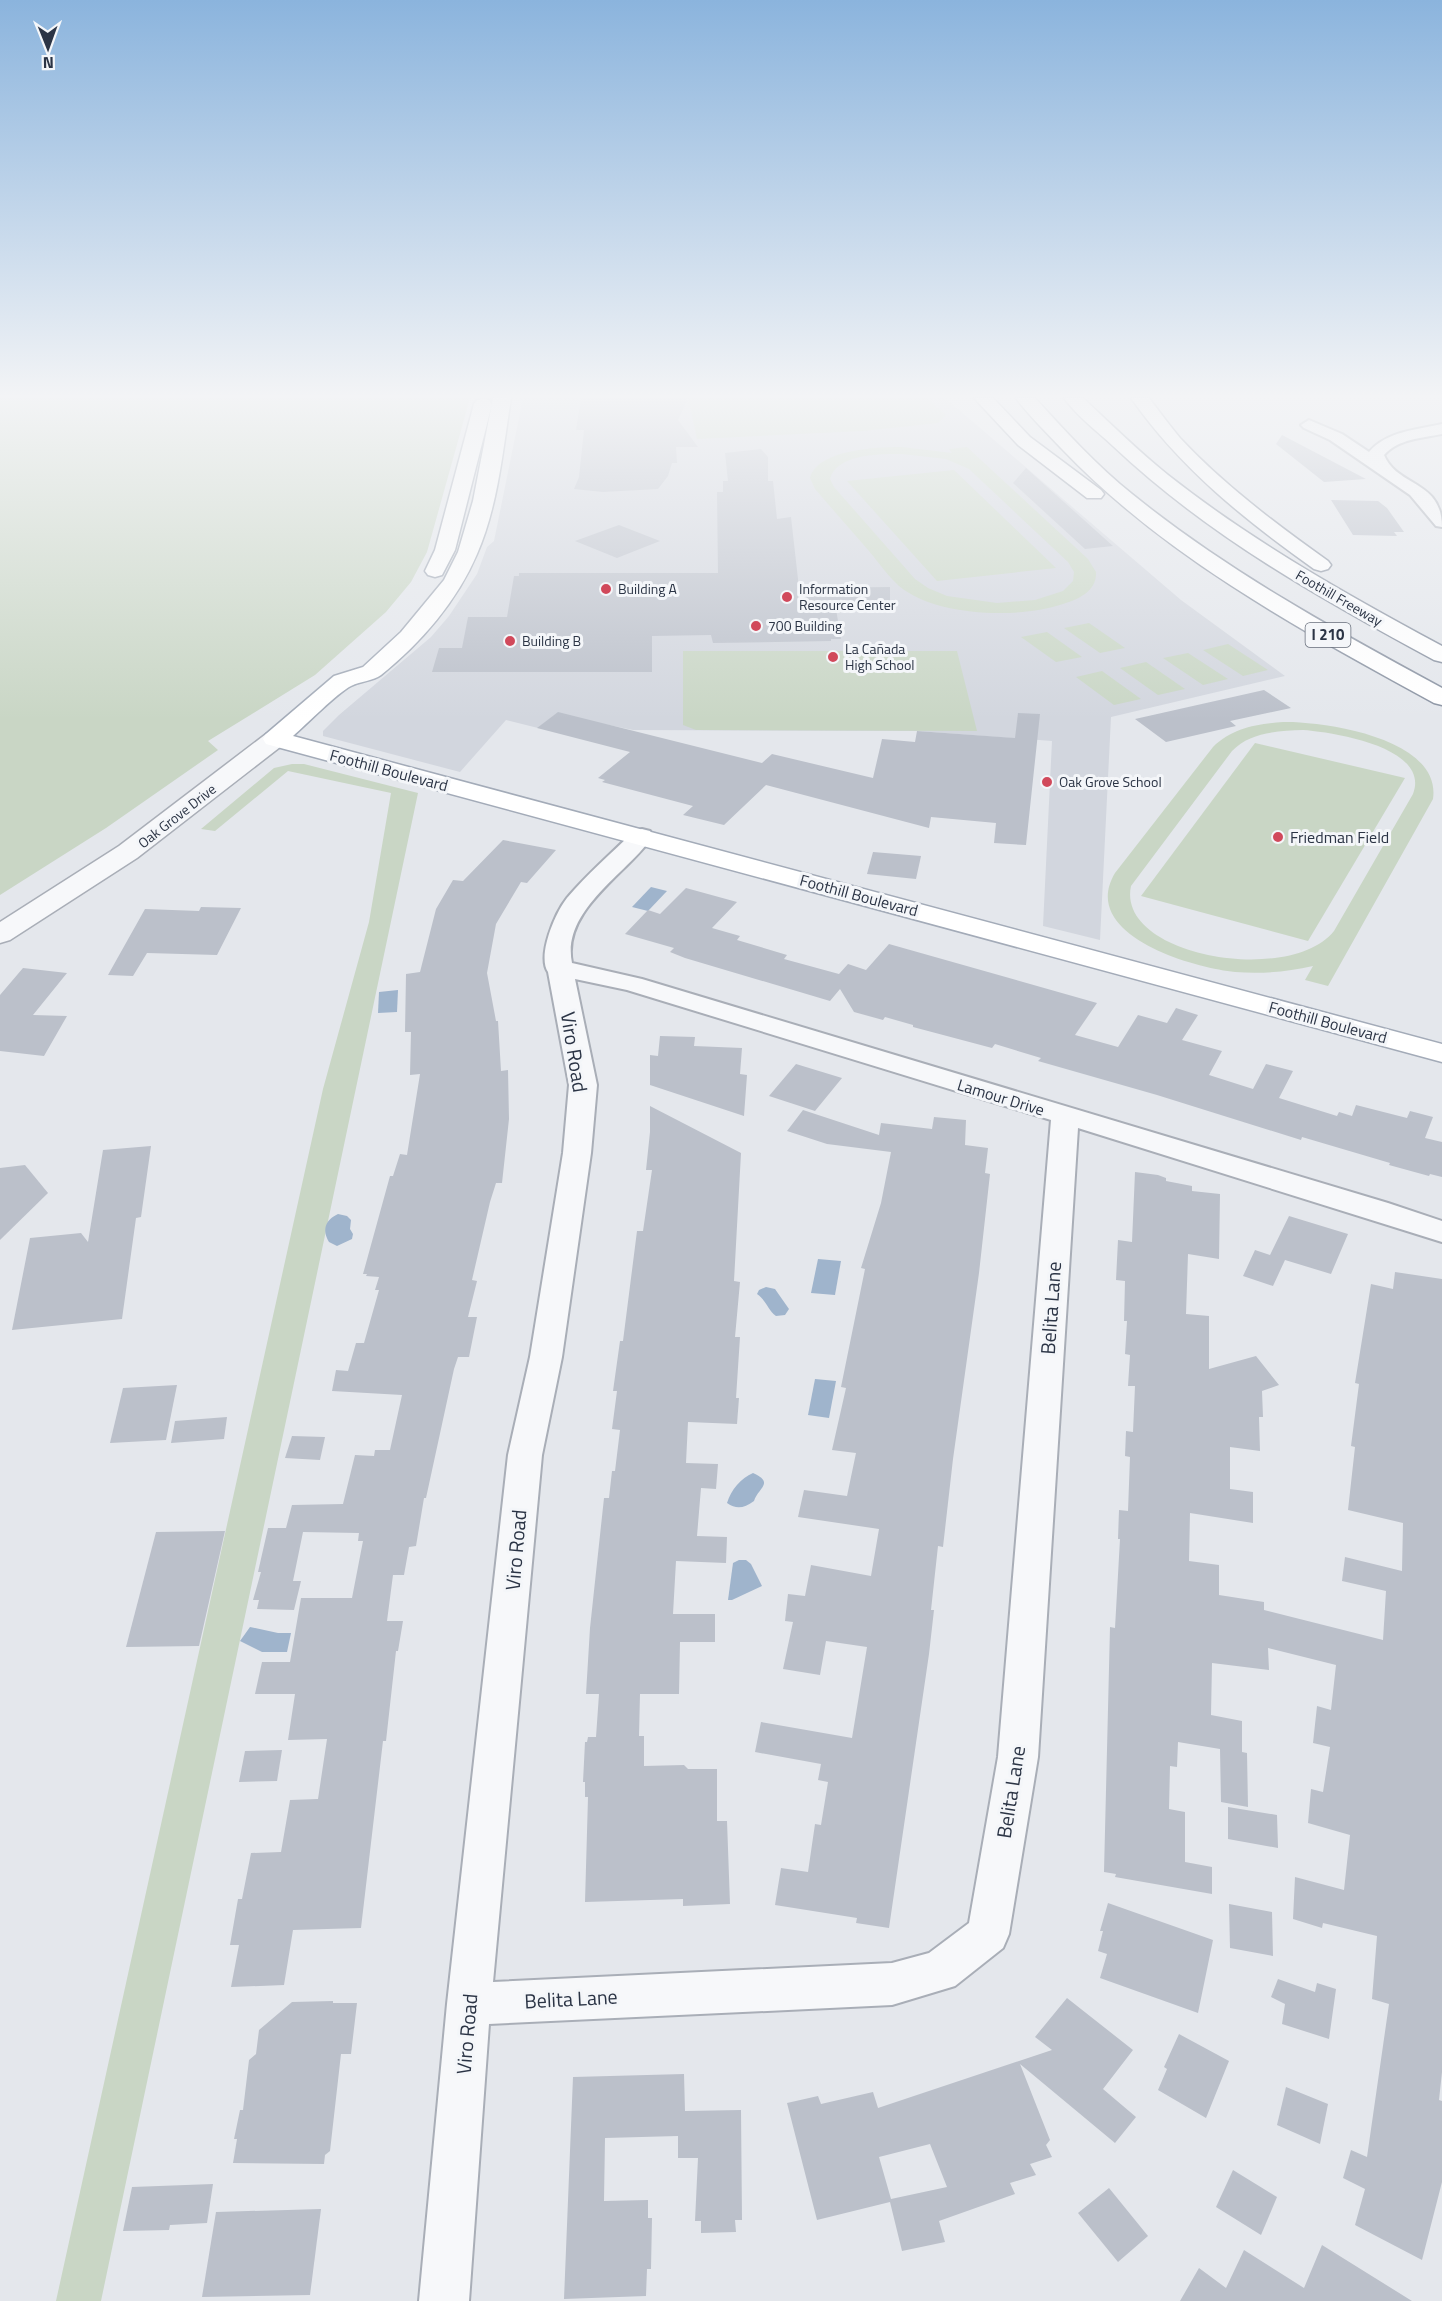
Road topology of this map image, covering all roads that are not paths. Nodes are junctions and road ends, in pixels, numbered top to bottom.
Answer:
1 (456, 505) edge
2 (481, 505) edge
3 (1109, 505) edge
4 (1135, 505) edge
5 (1198, 505) edge
6 (1243, 505) edge
7 (1430, 505) edge
8 (1442, 522) edge
9 (1217, 565) junction
10 (425, 584) dead end
11 (384, 631) dead end
12 (1442, 640) edge
13 (1442, 655) edge
14 (342, 681) junction
15 (1442, 698) edge
16 (275, 739) junction
17 (642, 836) junction
18 (0, 934) edge
19 (558, 968) junction
20 (1442, 1053) edge
21 (1065, 1116) junction
22 (1442, 1232) edge
23 (469, 2004) junction
24 (444, 2301) edge

1 - 10 main road
2 - 14 main road, Oak Grove Drive
3 - 9 main road
4 - 9 main road, I 210
5 - 13 main road, Foothill Freeway / I 210
6 - 12 main road
7 - 8 street
9 - 15 main road, I 210
11 - 14 main road, Oak Grove Drive
14 - 16 main road, Oak Grove Drive
16 - 17 main road, Foothill Boulevard
16 - 18 street, Oak Grove Drive
17 - 19 street, Viro Road
17 - 20 main road, Foothill Boulevard
19 - 21 street, Lamour Drive
19 - 23 street, Viro Road
21 - 22 street, Lamour Drive
21 - 23 street, Belita Lane
23 - 24 street, Viro Road

